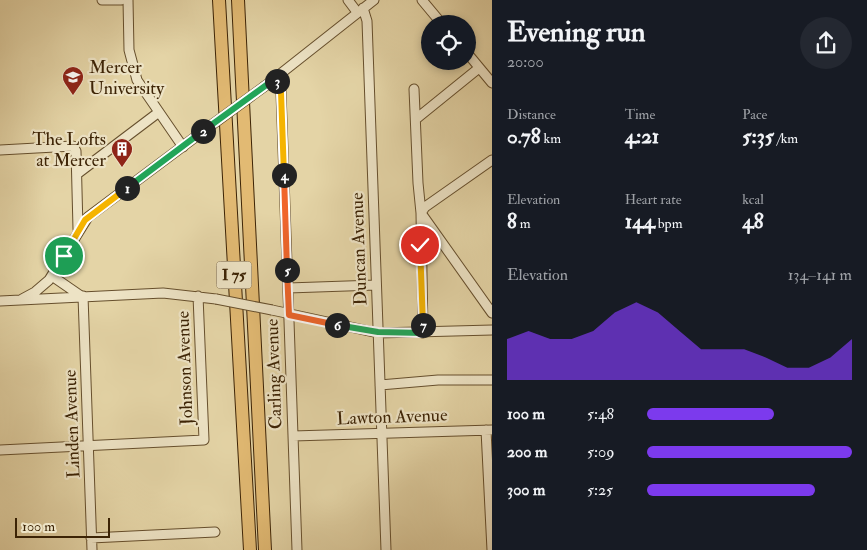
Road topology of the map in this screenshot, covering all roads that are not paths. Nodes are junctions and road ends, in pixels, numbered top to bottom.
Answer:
1 (102, 0) edge
2 (121, 0) edge
3 (128, 0) edge
4 (219, 0) edge
5 (238, 0) edge
6 (348, 0) edge
7 (374, 0) edge
8 (422, 0) edge
9 (360, 10) junction
10 (434, 15) edge
11 (476, 64) edge
12 (479, 68) junction
13 (276, 78) junction
14 (492, 83) edge
15 (414, 89) dead end
16 (159, 112) junction
17 (416, 119) junction
18 (183, 146) junction
19 (0, 150) edge
20 (492, 160) edge
21 (77, 174) junction
22 (421, 214) junction
23 (78, 231) junction
24 (52, 276) junction
25 (376, 285) junction
26 (288, 288) junction
27 (83, 296) junction
28 (198, 296) junction
29 (22, 299) junction
30 (0, 300) edge
31 (492, 313) edge
32 (289, 315) junction
33 (491, 329) edge
34 (378, 332) junction
35 (423, 333) junction
36 (492, 380) edge
37 (380, 385) junction
38 (489, 430) edge
39 (382, 434) junction
40 (293, 436) junction
41 (88, 445) junction
42 (0, 450) edge
43 (215, 532) dead end
44 (91, 538) junction
45 (92, 550) edge
46 (250, 550) edge
47 (265, 550) edge
48 (297, 550) edge
49 (386, 550) edge
50 (492, 550) edge

1 - 2 street
3 - 16 street
4 - 46 highway, I 75
5 - 47 highway, I 75
6 - 9 street, Duncan Avenue
7 - 9 street
8 - 10 street
9 - 13 street
9 - 25 street, Duncan Avenue
11 - 12 street
12 - 14 street
12 - 17 street
13 - 18 street, bridge
13 - 26 street, Carling Avenue
15 - 17 street
16 - 18 street
16 - 21 street
17 - 22 street
18 - 23 street
19 - 21 street
20 - 22 street
21 - 23 street
22 - 31 street
22 - 35 street
23 - 24 street
24 - 27 street
24 - 29 street
25 - 26 street
25 - 34 street, Duncan Avenue
26 - 32 street, Carling Avenue
27 - 28 street
27 - 29 street
27 - 41 street, Linden Avenue
28 - 32 street, bridge
28 - 41 street, Johnson Avenue
29 - 30 street
32 - 34 street
32 - 40 street, Carling Avenue
33 - 35 street
34 - 35 street
34 - 37 street, Duncan Avenue
36 - 37 street
37 - 39 street, Duncan Avenue
38 - 39 street, Lawton Avenue
38 - 50 street
39 - 40 street, Lawton Avenue
39 - 49 street, Duncan Avenue
40 - 48 street, Carling Avenue
41 - 42 street
41 - 44 street, Linden Avenue
43 - 44 street
44 - 45 street, Linden Avenue

